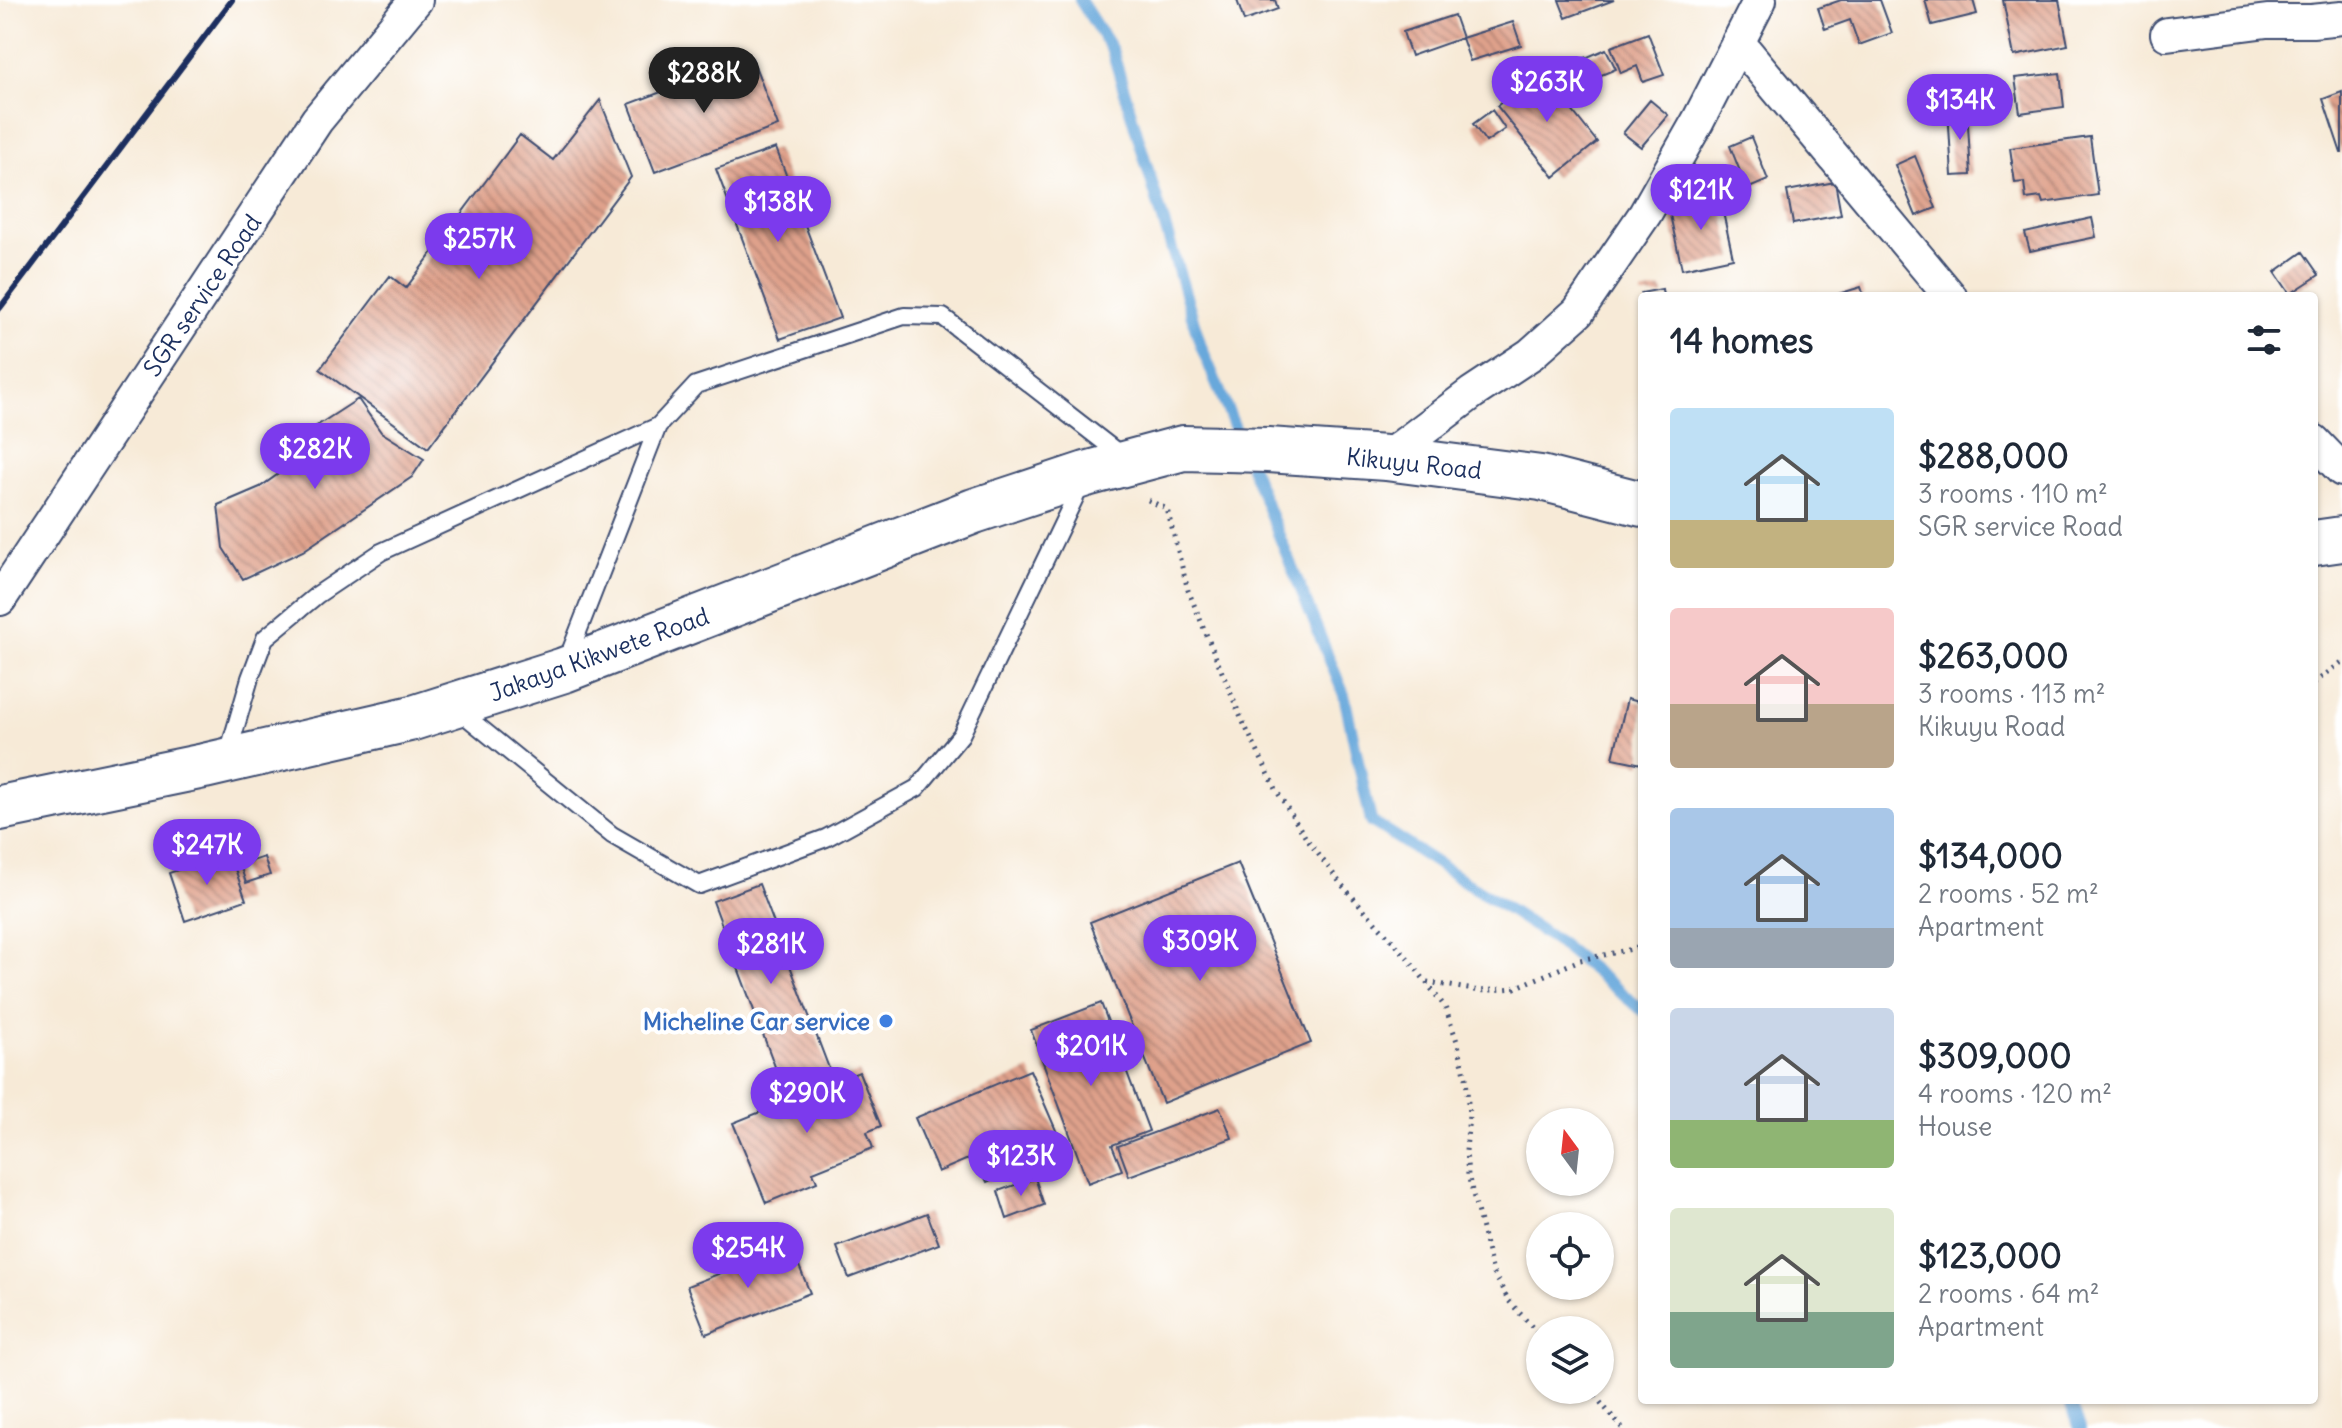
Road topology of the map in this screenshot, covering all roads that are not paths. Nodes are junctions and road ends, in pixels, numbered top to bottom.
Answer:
1 (416, 0) edge
2 (1761, 1) edge
3 (2342, 18) edge
4 (2167, 34) dead end
5 (1738, 42) junction
6 (1947, 292) edge
7 (658, 426) junction
8 (2318, 445) edge
9 (1183, 448) joint
10 (1386, 458) junction
11 (1131, 462) junction
12 (2342, 470) edge
13 (1086, 474) junction
14 (1638, 503) edge
15 (2342, 539) edge
16 (2318, 542) edge
17 (0, 599) edge
18 (564, 670) junction
19 (453, 705) junction
20 (226, 761) junction
21 (0, 808) edge

1 - 17 street, SGR service Road
2 - 5 street
3 - 4 street
5 - 6 street
5 - 10 street
7 - 11 lane
7 - 18 lane
7 - 20 lane
8 - 12 street
9 - 10 main road, Kikuyu Road
9 - 11 main road, Jakaya Kikwete Road
10 - 14 main road, Kikuyu Road
11 - 13 main road, Jakaya Kikwete Road
13 - 18 main road, Jakaya Kikwete Road
13 - 19 lane
15 - 16 main road
18 - 19 main road, Jakaya Kikwete Road
19 - 20 main road, Jakaya Kikwete Road
20 - 21 main road, Jakaya Kikwete Road

